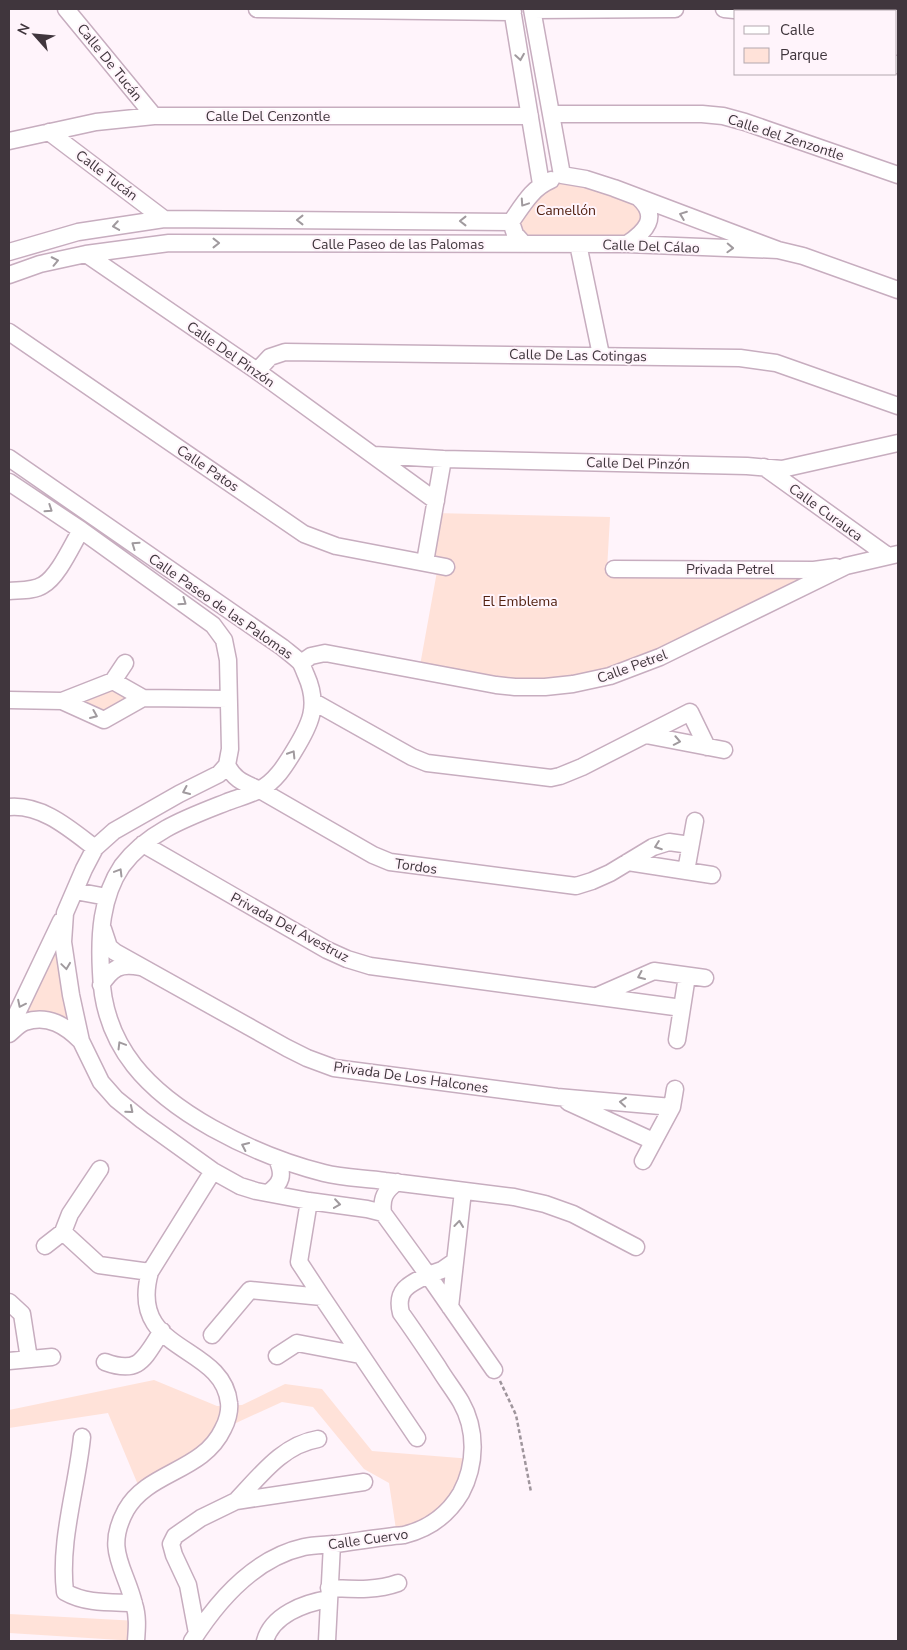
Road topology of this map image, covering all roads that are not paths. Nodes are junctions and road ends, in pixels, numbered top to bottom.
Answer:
1 (66, 9) edge
2 (257, 9) edge
3 (532, 9) edge
4 (675, 9) edge
5 (513, 10) edge
6 (551, 114) junction
7 (154, 116) junction
8 (530, 116) junction
9 (49, 132) junction
10 (9, 141) edge
11 (562, 175) junction
12 (898, 176) edge
13 (541, 184) junction
14 (639, 198) junction
15 (164, 219) junction
16 (511, 222) junction
17 (524, 244) junction
18 (578, 244) junction
19 (628, 244) junction
20 (778, 250) junction
21 (9, 252) edge
22 (86, 254) junction
23 (9, 275) edge
24 (898, 290) edge
25 (9, 332) edge
26 (601, 355) junction
27 (257, 371) junction
28 (898, 406) edge
29 (898, 443) edge
30 (374, 455) junction
31 (9, 458) edge
32 (443, 458) junction
33 (764, 467) junction
34 (9, 482) edge
35 (436, 501) junction
36 (81, 530) junction
37 (893, 555) edge
38 (425, 562) junction
39 (846, 566) junction
40 (446, 567) dead end
41 (614, 569) dead end
42 (9, 591) edge
43 (125, 662) dead end
44 (301, 663) junction
45 (120, 685) junction
46 (143, 698) junction
47 (228, 699) junction
48 (9, 700) edge
49 (62, 702) junction
50 (314, 702) junction
51 (646, 735) junction
52 (227, 765) junction
53 (260, 790) junction
54 (9, 807) edge
55 (695, 821) dead end
56 (143, 844) junction
57 (690, 845) junction
58 (96, 848) junction
59 (628, 862) junction
60 (686, 871) junction
61 (712, 875) dead end
62 (75, 891) junction
63 (107, 897) junction
64 (65, 913) junction
65 (102, 924) junction
66 (140, 967) junction
67 (687, 976) junction
68 (705, 978) dead end
69 (101, 985) junction
70 (597, 996) junction
71 (682, 1008) junction
72 (9, 1030) edge
73 (9, 1034) edge
74 (677, 1040) dead end
75 (81, 1042) junction
76 (674, 1089) dead end
77 (557, 1097) junction
78 (672, 1106) junction
79 (653, 1141) junction
80 (277, 1159) junction
81 (643, 1161) dead end
82 (100, 1169) dead end
83 (214, 1171) junction
84 (396, 1182) junction
85 (463, 1191) junction
86 (268, 1193) junction
87 (309, 1201) junction
88 (383, 1213) junction
89 (63, 1232) junction
90 (45, 1246) dead end
91 (636, 1247) dead end
92 (455, 1261) junction
93 (150, 1272) junction
94 (428, 1275) junction
95 (322, 1297) junction
96 (9, 1302) edge
97 (450, 1307) junction
98 (162, 1331) junction
99 (212, 1336) dead end
100 (360, 1354) junction
101 (277, 1356) dead end
102 (52, 1357) dead end
103 (29, 1359) junction
104 (9, 1361) edge
105 (105, 1362) dead end
106 (494, 1370) road end
107 (82, 1437) dead end
108 (417, 1438) dead end
109 (318, 1439) dead end
110 (364, 1482) dead end
111 (236, 1502) junction
112 (332, 1544) junction
113 (398, 1583) dead end
114 (329, 1593) junction
115 (134, 1603) junction
116 (194, 1637) edge
117 (136, 1641) edge
118 (265, 1641) edge
119 (327, 1641) edge

1 - 7 street, Calle De Tucán
2 - 5 street
3 - 4 street
3 - 6 street
5 -> 8 street
6 - 11 street
6 - 12 street, Calle del Zenzontle
7 - 8 street, Calle Del Cenzontle
7 - 9 street, Calle Del Cenzontle
8 - 13 street
9 - 10 street, Calle Del Cenzontle
9 - 15 street, Calle Tucán
11 - 13 street
11 - 14 street, Calle Del Cálao
13 -> 16 street
14 - 19 street
20 -> 14 street, Calle Del Cálao
16 -> 15 street, Calle Paseo de las Palomas
15 -> 21 street, Calle Paseo de las Palomas
16 - 17 street
17 - 18 street, Calle Del Cálao
22 -> 17 street, Calle Paseo de las Palomas
18 - 19 street, Calle Del Cálao
18 - 26 street
19 -> 20 street, Calle Del Cálao
20 - 24 street, Calle Del Cálao
23 -> 22 street, Calle Paseo de las Palomas
22 - 27 street, Calle Del Pinzón
25 - 38 street, Calle Patos
26 - 27 street, Calle De Las Cotingas
26 - 28 street, Calle De Las Cotingas
27 - 30 street, Calle Del Pinzón
29 - 33 street, Calle Del Pinzón
30 - 32 street, Calle Del Pinzón
30 - 35 street, Calle Del Pinzón
44 -> 31 street, Calle Paseo de las Palomas
32 - 33 street, Calle Del Pinzón
32 - 35 street
33 - 37 street, Calle Curauca
34 -> 36 street, Calle Paseo de las Palomas
35 - 38 street
36 - 42 street
36 -> 47 street, Calle Paseo de las Palomas
37 - 39 street, Calle Petrel
38 - 40 street, Calle Patos
39 - 41 street, Privada Petrel
39 - 44 street, Calle Petrel
43 - 45 street
44 - 50 street, Calle Paseo de las Palomas
45 - 46 street
45 - 49 street
46 - 47 street
49 -> 46 street
47 - 52 street, Calle Paseo de las Palomas
48 - 49 street
50 - 51 street
53 -> 50 street, Calle Paseo de las Palomas
51 -> 51 street
52 - 53 street, Tordos
52 -> 58 street
53 - 56 street, Calle Paseo de las Palomas
53 - 59 street, Tordos
54 - 58 street
55 - 57 street
63 -> 56 street, Calle Paseo de las Palomas
56 - 70 street, Privada Del Avestruz
57 -> 59 street, Tordos
57 - 60 street
58 - 62 street
59 - 60 street
60 - 61 street
62 - 63 street
62 - 64 street
63 - 65 street, Calle Paseo de las Palomas
64 -> 72 street
64 -> 75 street
65 - 66 street, Privada De Los Halcones
65 - 69 street, Calle Paseo de las Palomas
66 - 69 street
66 - 77 street, Privada De Los Halcones
67 - 68 street
67 -> 70 street
67 - 71 street
80 -> 69 street, Calle Paseo de las Palomas
70 - 71 street, Privada Del Avestruz
71 - 74 street
73 - 75 street
75 -> 83 street
76 - 78 street
78 -> 77 street, Privada De Los Halcones
77 - 79 street, Privada De Los Halcones
78 - 79 street
79 - 81 street
80 - 84 street, Calle Paseo de las Palomas
80 - 86 street
82 - 89 street
83 - 86 street
83 - 93 street
84 - 85 street, Calle Paseo de las Palomas
84 - 88 street
85 - 91 street, Calle Paseo de las Palomas
92 -> 85 street
86 - 87 street
87 -> 88 street
87 - 95 street
88 - 94 street
89 - 90 street
89 - 93 street
92 - 94 street
92 - 97 street
93 - 98 street
94 - 97 street
94 - 112 street, Calle Cuervo
95 - 99 street
95 - 100 street
96 - 103 street
97 - 106 street
98 - 105 street
98 - 115 street
100 - 101 street
100 - 108 street
102 - 103 street
103 - 104 street
107 - 115 street
109 - 111 street
110 - 111 street
111 - 116 street
112 - 114 street
112 - 116 street, Calle Cuervo
113 - 114 street
114 - 118 street
114 - 119 street
115 - 117 street

